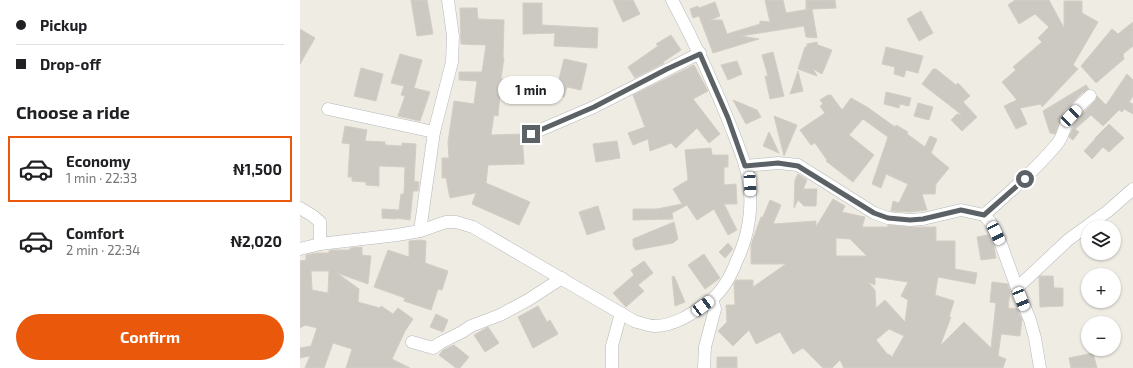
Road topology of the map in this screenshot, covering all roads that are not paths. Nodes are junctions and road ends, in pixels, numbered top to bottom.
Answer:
1 (448, 0) edge
2 (672, 0) edge
3 (700, 54) junction
4 (1090, 96) dead end
5 (328, 109) dead end
6 (434, 132) junction
7 (531, 134) dead end
8 (745, 166) junction
9 (1133, 189) edge
10 (300, 208) edge
11 (984, 215) junction
12 (420, 230) junction
13 (320, 244) junction
14 (300, 249) edge
15 (562, 278) junction
16 (1017, 288) junction
17 (712, 299) junction
18 (621, 313) junction
19 (412, 342) dead end
20 (612, 368) edge
21 (704, 368) edge
22 (1040, 368) edge

1 - 6 street
2 - 3 street
3 - 7 street
3 - 8 street
4 - 11 street
5 - 6 street
6 - 12 street
8 - 11 street
8 - 17 street
9 - 16 street
10 - 13 street
11 - 16 street
12 - 13 street
12 - 15 street
13 - 14 street
15 - 18 street
15 - 19 street
16 - 22 street
17 - 18 street
17 - 21 street
18 - 20 street

